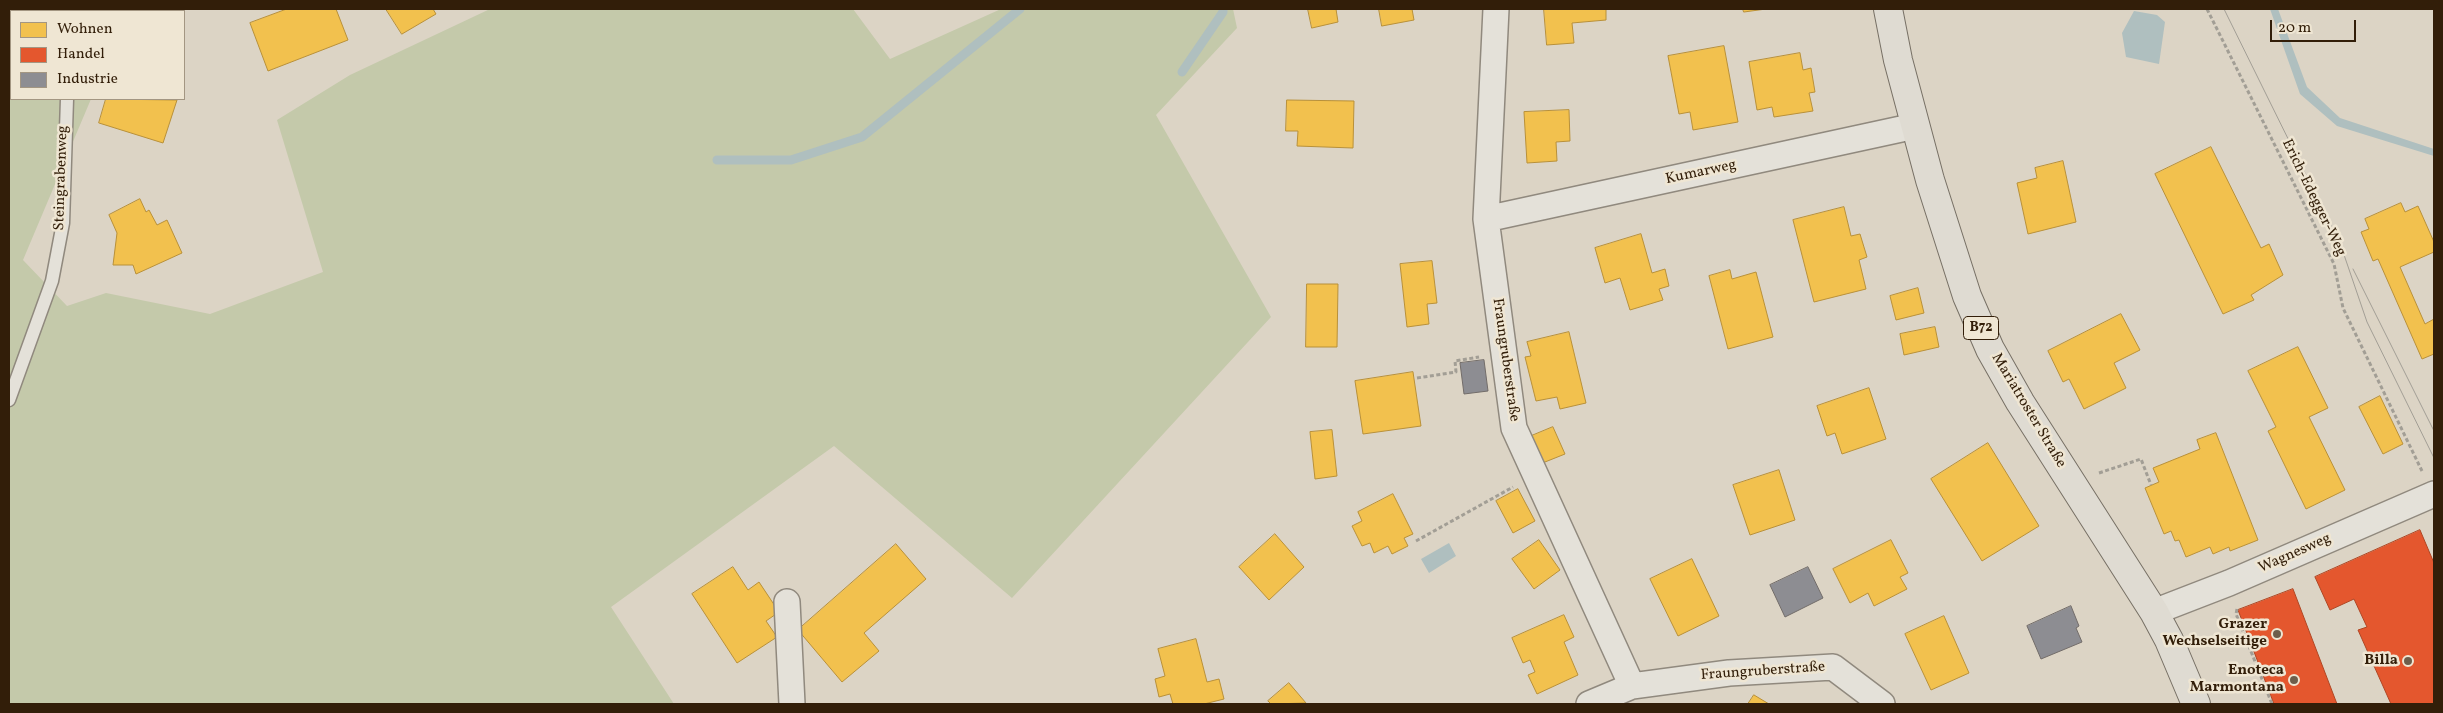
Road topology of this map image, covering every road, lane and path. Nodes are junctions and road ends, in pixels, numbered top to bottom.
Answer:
1 (1496, 9) edge
2 (1888, 9) edge
3 (2206, 9) edge
4 (67, 100) edge
5 (1915, 126) junction
6 (1486, 219) junction
7 (1504, 353) junction
8 (1417, 378) dead end
9 (9, 400) edge
10 (1535, 474) junction
11 (2096, 474) dead end
12 (2151, 485) dead end
13 (2431, 495) edge
14 (1416, 542) dead end
15 (787, 602) dead end
16 (2238, 605) dead end
17 (2154, 612) junction
18 (1632, 686) junction
19 (792, 704) edge
20 (1589, 704) edge
21 (1882, 704) edge
22 (2196, 704) edge
23 (2272, 704) edge

1 - 6 street, Fraungruberstraße
2 - 5 main road, Mariatroster Straße / B72
3 - 13 path, Erich-Edegger-Weg
4 - 9 lane, Steingrabenweg
5 - 6 street, Kumarweg
5 - 17 main road, Mariatroster Straße / B72
6 - 7 street, Fraungruberstraße
7 - 8 path
7 - 10 street, Fraungruberstraße
10 - 14 path
10 - 18 street, Fraungruberstraße
11 - 12 path
13 - 17 street, Wagnesweg
15 - 19 street
16 - 23 path
17 - 22 main road, Mariatroster Straße / B72
18 - 20 street, Fraungruberstraße
18 - 21 street, Fraungruberstraße

